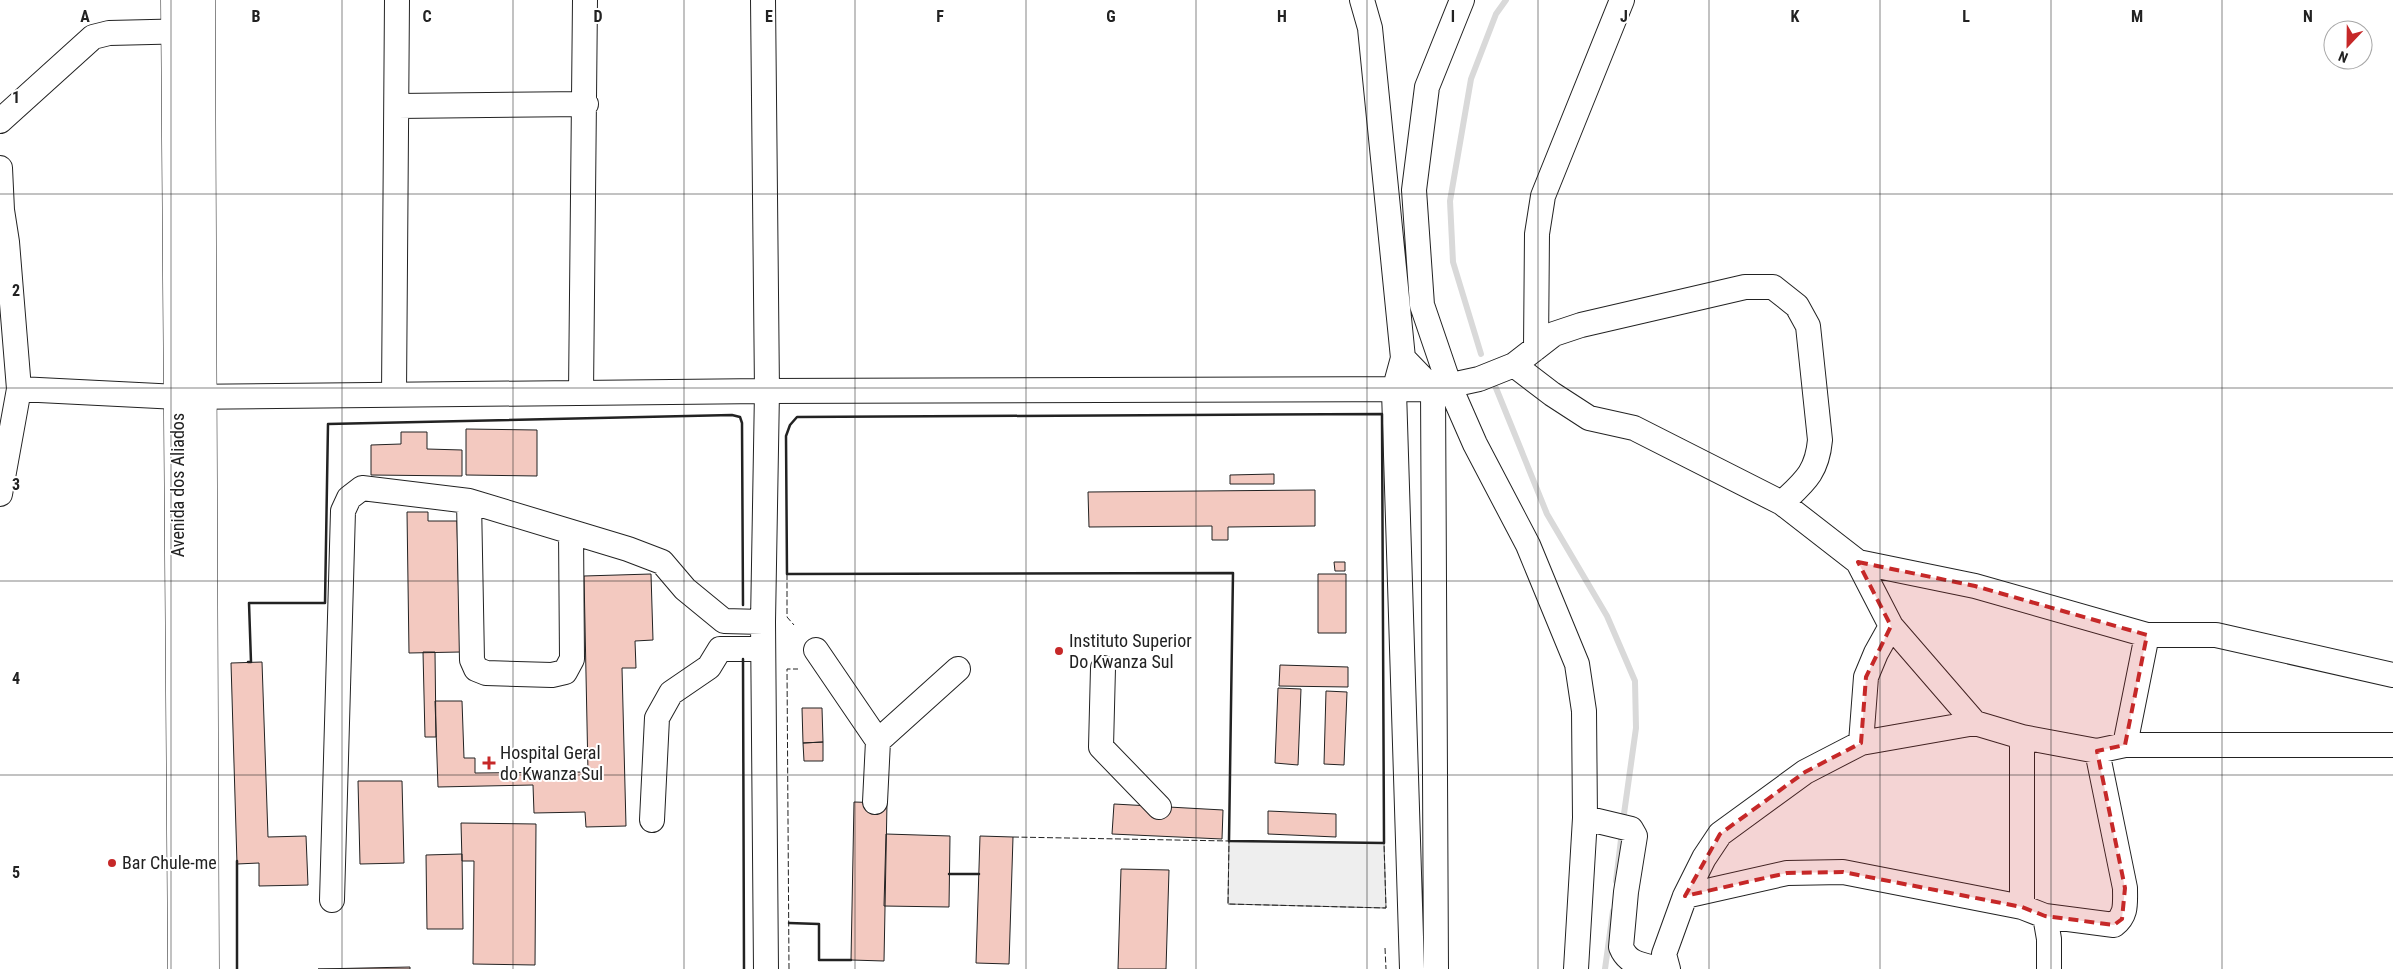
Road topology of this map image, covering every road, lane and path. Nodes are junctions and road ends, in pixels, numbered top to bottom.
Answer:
1 (175, 0) edge
2 (201, 0) edge
3 (397, 0) edge
4 (585, 0) edge
5 (763, 0) edge
6 (1362, 0) edge
7 (1379, 0) edge
8 (1462, 0) edge
9 (1622, 0) edge
10 (1370, 28) junction
11 (189, 31) junction
12 (586, 104) junction
13 (398, 106) junction
14 (0, 121) edge
15 (0, 168) edge
16 (1536, 348) junction
17 (1404, 358) junction
18 (1514, 365) junction
19 (1442, 388) junction
20 (19, 389) junction
21 (767, 390) junction
22 (1394, 391) junction
23 (581, 393) junction
24 (394, 394) junction
25 (190, 396) junction
26 (0, 494) edge
27 (469, 501) junction
28 (1782, 504) junction
29 (571, 532) junction
30 (1858, 562) junction
31 (763, 622) junction
32 (1891, 626) junction
33 (2147, 635) junction
34 (763, 649) junction
35 (816, 650) dead end
36 (1103, 668) dead end
37 (958, 669) dead end
38 (2393, 675) edge
39 (1975, 723) junction
40 (2022, 737) junction
41 (878, 741) junction
42 (1861, 743) junction
43 (2125, 745) junction
44 (2393, 745) edge
45 (2097, 751) junction
46 (875, 802) dead end
47 (1158, 807) dead end
48 (1590, 819) junction
49 (652, 820) dead end
50 (1684, 896) junction
51 (332, 900) dead end
52 (2022, 907) junction
53 (2045, 916) junction
54 (182, 969) edge
55 (205, 969) edge
56 (766, 969) edge
57 (1412, 969) edge
58 (1436, 969) edge
59 (1576, 969) edge
60 (1660, 969) edge
61 (1668, 969) edge
62 (2049, 969) edge

1 - 11 main road, Avenida dos Aliados
2 - 11 main road, Avenida dos Aliados
3 - 13 street
4 - 12 street
5 - 21 street
6 - 10 street
7 - 10 street
8 - 19 street
9 - 16 street
10 - 17 street
11 - 14 street
11 - 25 main road, Avenida dos Aliados
12 - 13 street
12 - 23 street
13 - 24 street
15 - 20 street
16 - 18 street
16 - 28 street
17 - 19 street
17 - 22 street
18 - 19 street
18 - 28 street
19 - 22 street
19 - 48 street
19 - 58 street
20 - 25 street
20 - 26 street
21 - 22 street
21 - 23 street
21 - 31 street
22 - 57 street
23 - 24 street
24 - 25 street
25 - 54 main road, Avenida dos Aliados
25 - 55 main road, Avenida dos Aliados
27 - 29 street
27 - 29 street
27 - 51 street
28 - 30 street
29 - 31 street
30 - 32 street
30 - 33 street
31 - 34 street
32 - 39 street
32 - 42 street
33 - 38 street
33 - 43 street
34 - 49 street
34 - 56 street
35 - 41 street
36 - 47 street
37 - 41 street
39 - 40 street
39 - 42 street
40 - 45 street
40 - 52 street
41 - 46 street
42 - 50 street
43 - 44 street
43 - 45 street
45 - 53 street
48 - 59 street
48 - 60 street
50 - 52 street
50 - 61 street
52 - 53 street
53 - 62 street

